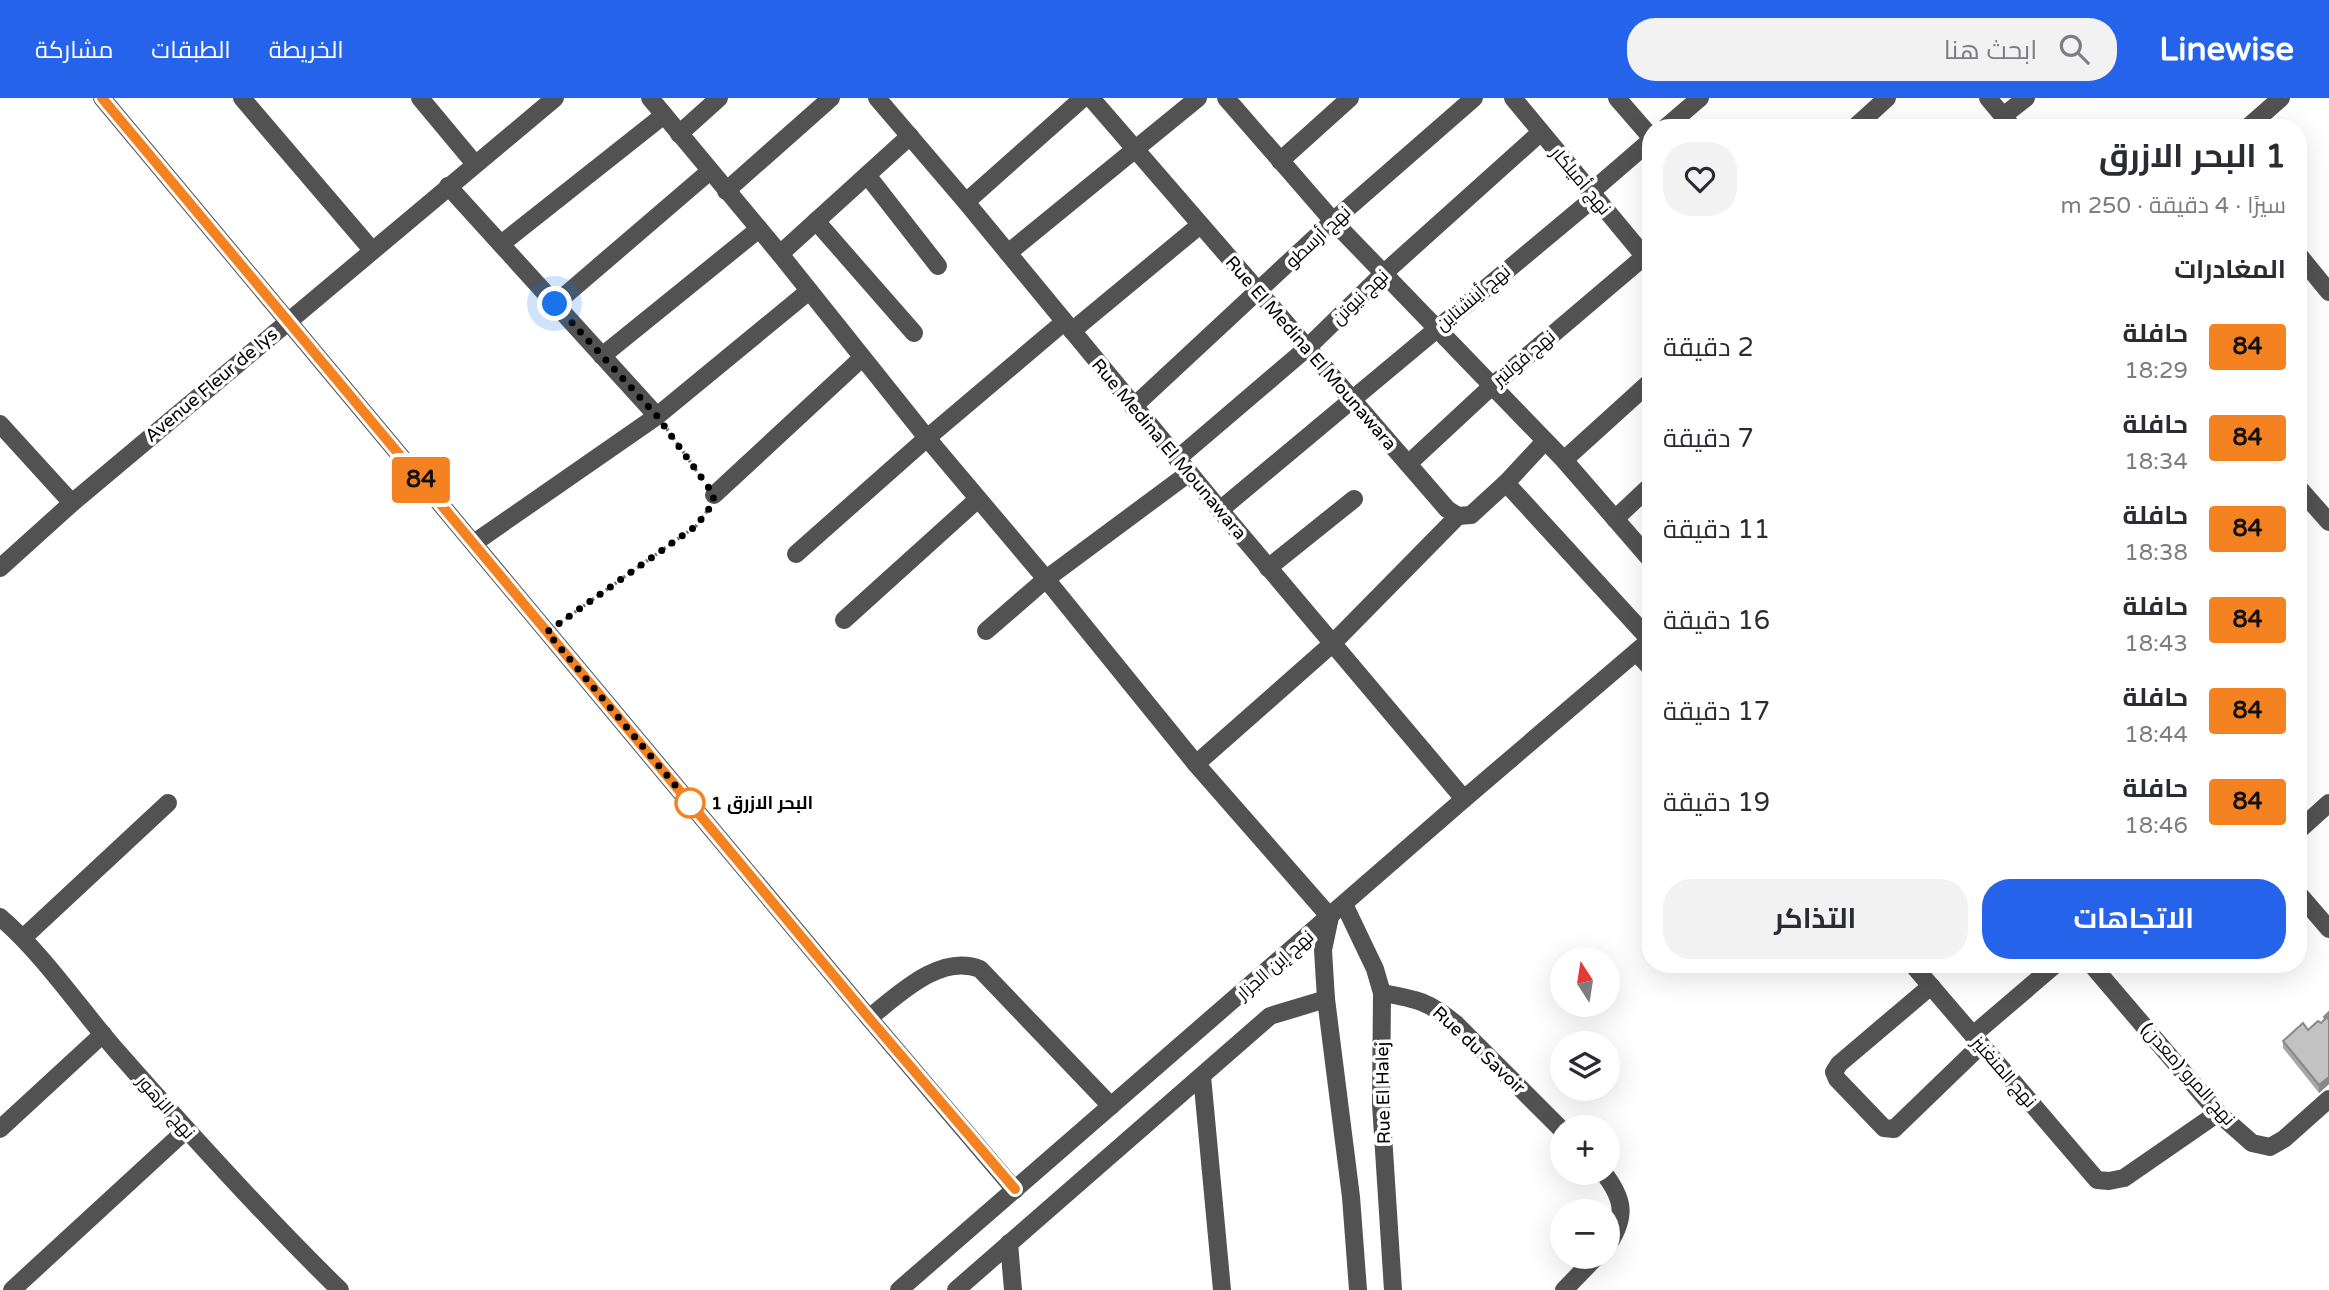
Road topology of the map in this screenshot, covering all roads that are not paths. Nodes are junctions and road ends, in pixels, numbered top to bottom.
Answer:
1 (242, 98) edge
2 (420, 98) edge
3 (555, 98) edge
4 (650, 98) edge
5 (719, 98) edge
6 (831, 98) edge
7 (877, 98) edge
8 (1083, 98) edge
9 (1091, 98) edge
10 (1198, 98) edge
11 (1350, 98) edge
12 (1474, 98) edge
13 (1513, 98) edge
14 (1618, 98) edge
15 (1700, 98) edge
16 (1886, 98) edge
17 (1988, 98) edge
18 (2026, 98) edge
19 (2281, 98) edge
20 (109, 101) edge
21 (1237, 102) edge
22 (664, 115) junction
23 (1676, 119) edge
24 (1864, 119) edge
25 (2006, 119) edge
26 (2010, 119) edge
27 (2257, 119) edge
28 (1642, 129) edge
29 (1541, 132) junction
30 (679, 134) junction
31 (910, 136) junction
32 (1642, 147) edge
33 (1134, 148) junction
34 (1280, 161) junction
35 (475, 164) junction
36 (710, 172) junction
37 (867, 175) junction
38 (448, 186) junction
39 (726, 191) junction
40 (1593, 194) junction
41 (966, 202) junction
42 (816, 221) junction
43 (1333, 221) junction
44 (1200, 225) junction
45 (759, 229) junction
46 (501, 244) junction
47 (372, 250) junction
48 (1008, 253) junction
49 (1642, 253) edge
50 (780, 254) junction
51 (1642, 265) edge
52 (938, 266) dead end
53 (2307, 272) edge
54 (1383, 274) junction
55 (809, 291) junction
56 (1258, 292) junction
57 (2329, 292) edge
58 (555, 304) junction
59 (288, 320) junction
60 (1068, 327) junction
61 (1436, 329) junction
62 (914, 333) dead end
63 (1307, 348) junction
64 (602, 356) junction
65 (862, 358) junction
66 (1492, 386) junction
67 (1642, 389) edge
68 (1352, 402) junction
69 (1133, 407) junction
70 (657, 416) junction
71 (0, 424) edge
72 (927, 438) junction
73 (1545, 441) junction
74 (1563, 460) junction
75 (1408, 464) junction
76 (1183, 466) junction
77 (1506, 483) junction
78 (1642, 494) edge
79 (714, 495) road end
80 (2307, 497) edge
81 (978, 499) junction
82 (1354, 499) dead end
83 (72, 503) junction
84 (1220, 510) junction
85 (1458, 516) junction
86 (1615, 519) junction
87 (2329, 522) edge
88 (474, 544) junction
89 (1642, 550) edge
90 (796, 554) dead end
91 (0, 568) edge
92 (1268, 568) junction
93 (1046, 579) junction
94 (844, 620) dead end
95 (986, 631) dead end
96 (1642, 641) edge
97 (1332, 644) junction
98 (1642, 647) edge
99 (1196, 764) junction
100 (1464, 799) junction
101 (168, 803) dead end
102 (2329, 803) edge
103 (2307, 823) edge
104 (2307, 903) edge
105 (1344, 904) junction
106 (0, 917) edge
107 (1330, 917) junction
108 (2329, 929) edge
109 (24, 937) junction
110 (1920, 973) edge
111 (2047, 973) edge
112 (2099, 973) edge
113 (1931, 986) junction
114 (1382, 993) junction
115 (1326, 999) junction
116 (869, 1018) junction
117 (103, 1034) junction
118 (1977, 1040) junction
119 (1202, 1076) junction
120 (2329, 1099) edge
121 (1111, 1106) junction
122 (2218, 1113) junction
123 (1550, 1118) edge
124 (0, 1129) edge
125 (186, 1130) junction
126 (1015, 1189) junction
127 (1009, 1243) junction
128 (1584, 1269) edge
129 (12, 1290) edge
130 (340, 1290) edge
131 (899, 1290) edge
132 (956, 1290) edge
133 (1013, 1290) edge
134 (1222, 1290) edge
135 (1358, 1290) edge
136 (1393, 1290) edge
137 (1564, 1290) edge

1 - 47 street
2 - 35 street
3 - 35 street, Avenue Fleur de lys
4 - 22 street
5 - 30 street
6 - 39 street
7 - 31 street, Rue Medina El Mounawara
8 - 41 street
9 - 33 street, Rue El Medina El Mounawara
10 - 33 street
11 - 34 street
12 - 43 street, نهج أرسطو
13 - 29 street, نهج أميلكار
14 - 28 street
15 - 23 street
16 - 24 street
17 - 25 street
18 - 26 street
19 - 27 street
20 - 59 street
21 - 34 street
22 - 30 street
22 - 46 street
29 - 40 street, نهج أميلكار
29 - 54 street, نهج نيوتن
30 - 36 street
31 - 37 street
31 - 41 street, Rue Medina El Mounawara
32 - 40 street, نهج أينشتاين
33 - 44 street, Rue El Medina El Mounawara
33 - 48 street
34 - 43 street
35 - 38 street, Avenue Fleur de lys
36 - 39 street
36 - 58 street
37 - 42 street
37 - 52 street
38 - 46 street
38 - 47 street, Avenue Fleur de lys
39 - 45 street
40 - 49 street, نهج أميلكار
40 - 61 street, نهج أينشتاين
41 - 48 street, Rue Medina El Mounawara
42 - 50 street
42 - 62 street
43 - 54 street
43 - 56 street, نهج أرسطو
44 - 56 street, Rue El Medina El Mounawara
44 - 60 street
45 - 50 street
45 - 64 street
46 - 58 street
47 - 59 street, Avenue Fleur de lys
48 - 60 street, Rue Medina El Mounawara
50 - 55 street
51 - 66 street, نهج فولتير
53 - 57 street
54 - 61 street
54 - 63 street, نهج نيوتن
55 - 65 street
55 - 70 street
56 - 63 street, Rue El Medina El Mounawara
56 - 69 street, نهج أرسطو
58 - 64 street
59 - 83 street, Avenue Fleur de lys
59 - 88 street
60 - 69 street, Rue Medina El Mounawara
60 - 72 street
61 - 66 street
61 - 68 street, نهج أينشتاين
63 - 68 street, Rue El Medina El Mounawara
63 - 76 street, نهج نيوتن
64 - 70 street
65 - 72 street
65 - 79 street
66 - 73 street
66 - 75 street, نهج فولتير
67 - 74 street
68 - 75 street, Rue El Medina El Mounawara
68 - 84 street, نهج أينشتاين
69 - 76 street, Rue Medina El Mounawara
70 - 88 street
71 - 83 street
72 - 81 street
72 - 90 street
73 - 74 street
73 - 77 street
74 - 86 street
75 - 85 street, Rue El Medina El Mounawara
76 - 84 street, Rue Medina El Mounawara
76 - 93 street, نهج نيوتن
77 - 85 street
77 - 96 street
78 - 86 street
80 - 87 street
81 - 93 street
81 - 94 street
82 - 92 street
83 - 91 street, Avenue Fleur de lys
84 - 92 street, Rue Medina El Mounawara
85 - 97 street
86 - 89 street
88 - 116 street
92 - 97 street, Rue Medina El Mounawara
93 - 95 street, نهج نيوتن
93 - 99 street
97 - 99 street
97 - 100 street, Rue Medina El Mounawara
98 - 100 street, نهج إبن الجزار
99 - 107 street
100 - 105 street, نهج إبن الجزار
101 - 109 street
102 - 103 street
104 - 108 street
105 - 107 street, نهج إبن الجزار
105 - 114 street, Rue El Halej
106 - 109 street, نهج الزهور
107 - 115 street
107 - 121 street, نهج إبن الجزار
109 - 117 street, نهج الزهور
110 - 113 street, نهج المنغنيز
111 - 118 street
112 - 122 street, نهج المرو (معدن)
113 - 118 street, نهج المنغنيز
113 - 118 street
114 - 123 street, Rue du Savoir
114 - 136 street, Rue El Halej
115 - 119 street
115 - 135 street
116 - 121 street
116 - 126 street
117 - 124 street
117 - 125 street, نهج الزهور
118 - 122 street, نهج المنغنيز
119 - 127 street
119 - 134 street
120 - 122 street, نهج المرو (معدن)
121 - 126 street, نهج إبن الجزار
125 - 129 street
125 - 130 street, نهج الزهور
126 - 131 street, نهج إبن الجزار
127 - 132 street
127 - 133 street
128 - 137 street

